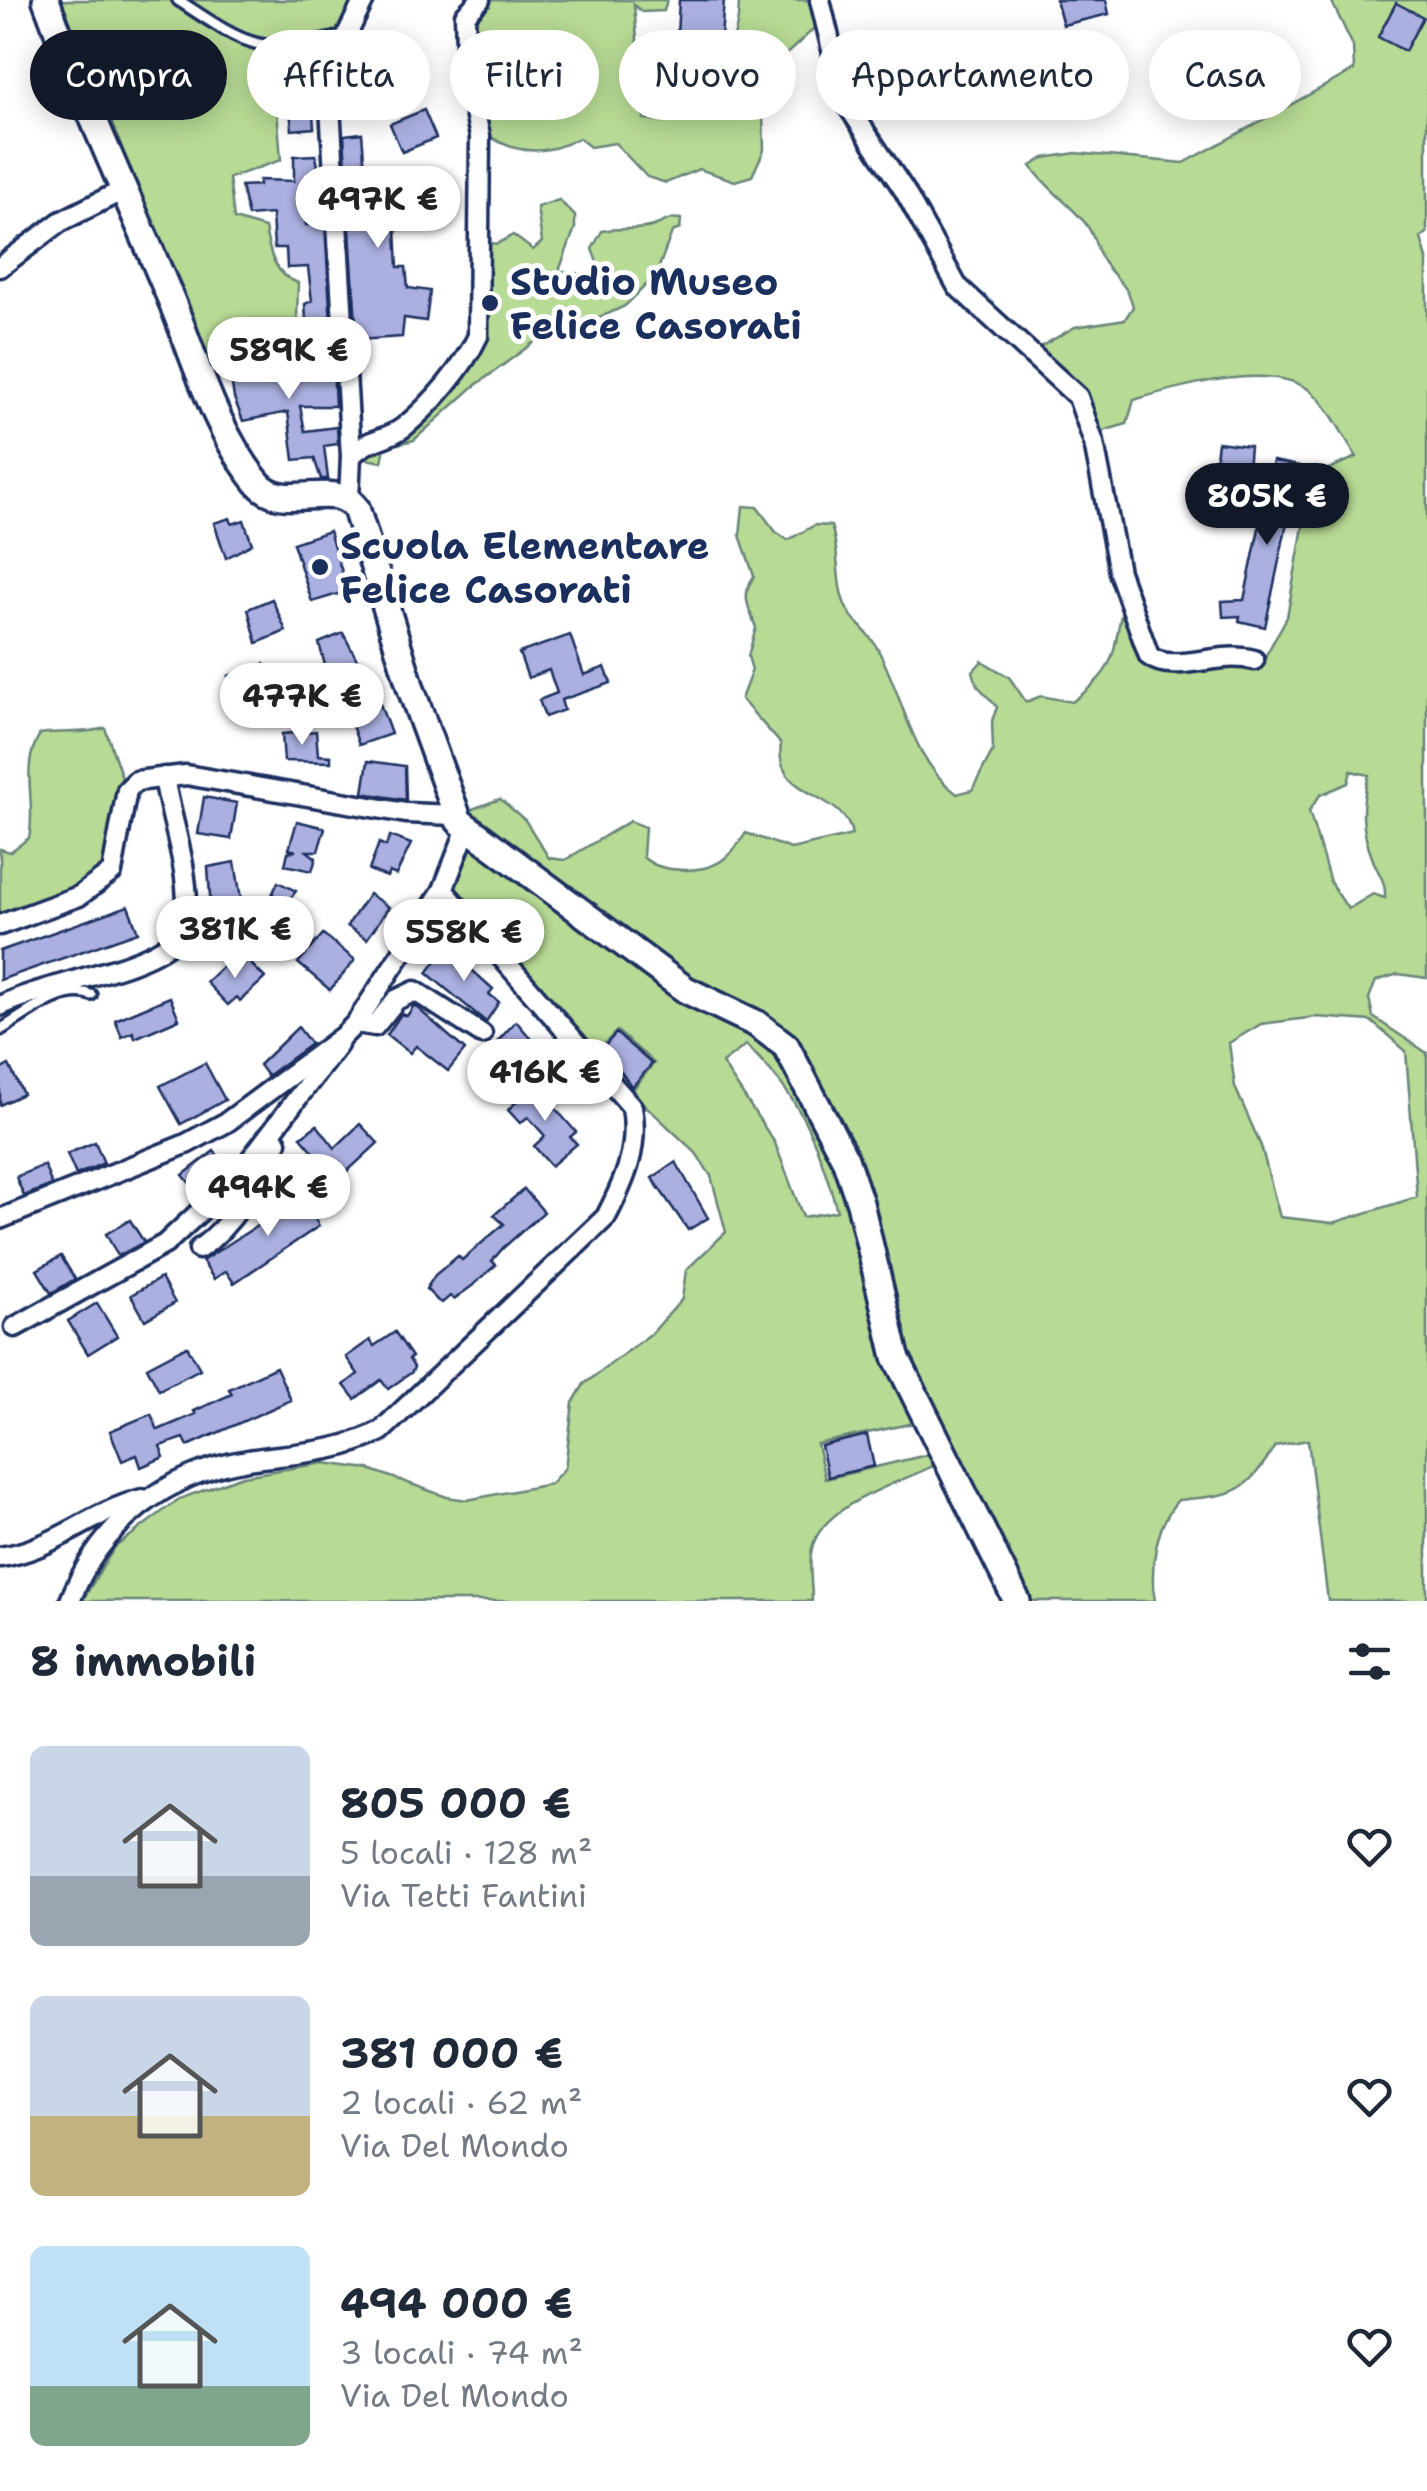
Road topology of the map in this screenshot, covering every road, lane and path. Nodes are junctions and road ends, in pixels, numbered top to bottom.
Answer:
1 (46, 0) edge
2 (178, 0) edge
3 (364, 0) edge
4 (480, 0) edge
5 (820, 0) edge
6 (350, 30) edge
7 (247, 40) edge
8 (331, 120) edge
9 (125, 189) junction
10 (0, 267) edge
11 (350, 456) junction
12 (349, 499) junction
13 (1254, 660) dead end
14 (164, 777) junction
15 (461, 830) junction
16 (443, 890) junction
17 (0, 924) edge
18 (92, 994) dead end
19 (0, 1006) edge
20 (0, 1030) edge
21 (350, 1030) junction
22 (482, 1034) dead end
23 (284, 1120) junction
24 (0, 1219) edge
25 (199, 1249) dead end
26 (15, 1328) dead end
27 (150, 1497) junction
28 (0, 1557) edge
29 (70, 1601) edge
30 (1018, 1601) edge

1 - 9 street
2 - 7 lane
3 - 6 street
4 - 11 street
5 - 13 street
8 - 11 street
9 - 10 street
9 - 12 street
11 - 12 street
12 - 15 street
14 - 15 street
14 - 17 street
14 - 19 street
15 - 16 street
15 - 30 street
16 - 21 street
16 - 27 street
18 - 20 lane
21 - 22 street
21 - 23 street
21 - 24 street
23 - 25 street
23 - 26 street
27 - 28 street
27 - 29 street

